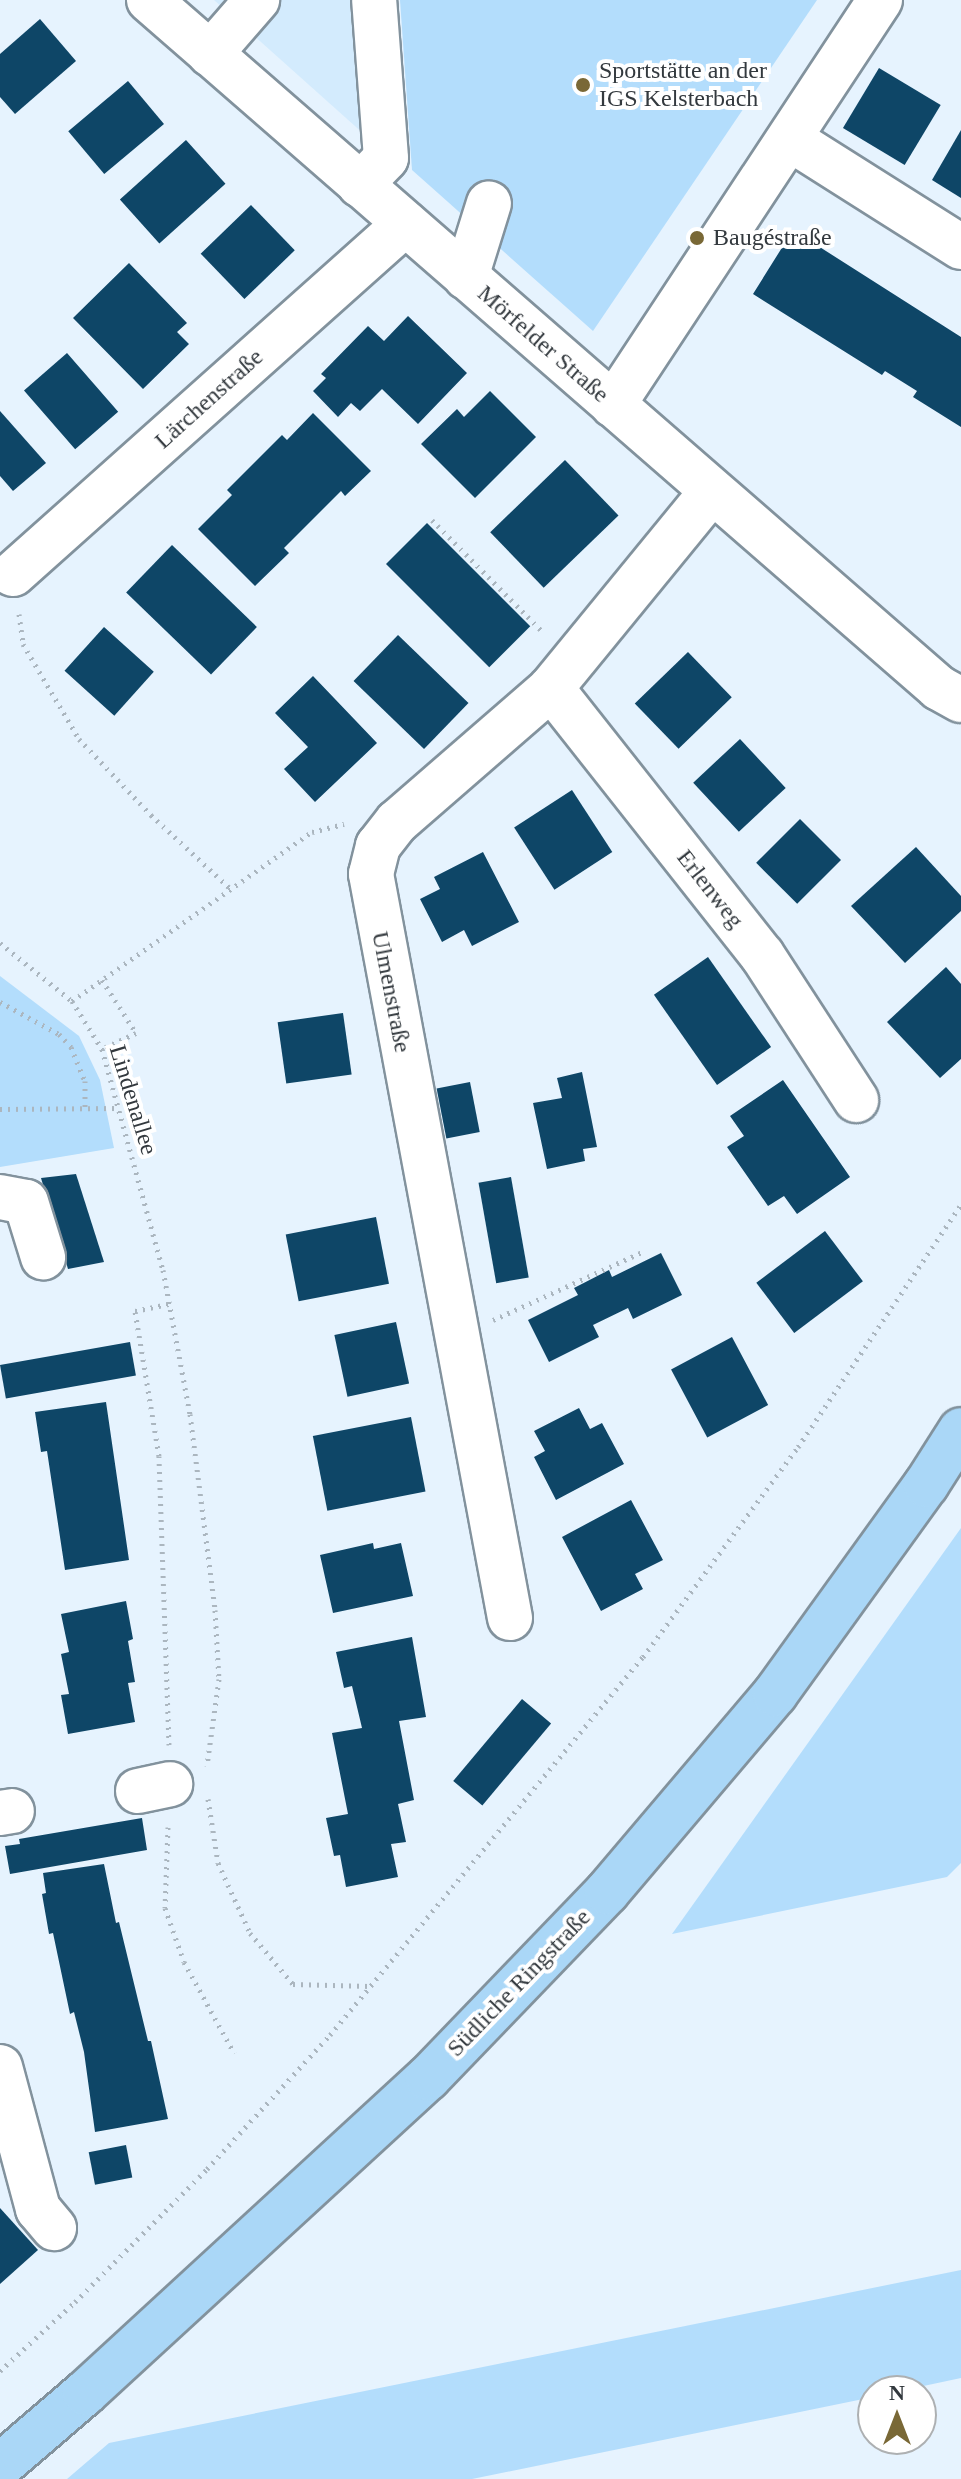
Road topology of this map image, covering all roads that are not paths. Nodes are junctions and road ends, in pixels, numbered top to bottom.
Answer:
1 (149, 0) edge
2 (257, 0) edge
3 (374, 0) edge
4 (880, 0) edge
5 (210, 54) junction
6 (790, 139) junction
7 (360, 185) junction
8 (489, 203) dead end
9 (405, 224) junction
10 (961, 247) edge
11 (466, 277) junction
12 (613, 405) junction
13 (712, 491) junction
14 (13, 574) road end
15 (562, 675) junction
16 (954, 704) edge
17 (856, 1100) dead end
18 (0, 1197) edge
19 (43, 1257) dead end
20 (961, 1430) edge
21 (510, 1618) dead end
22 (0, 2067) edge
23 (54, 2228) dead end
24 (0, 2466) edge

1 - 5 street, Mörfelder Straße
2 - 5 street
3 - 7 street
4 - 6 street
5 - 7 street, Mörfelder Straße
6 - 10 street
6 - 12 street
7 - 9 street, Mörfelder Straße
8 - 11 street
9 - 11 street, Mörfelder Straße
9 - 14 street, Lärchenstraße
11 - 12 street, Mörfelder Straße
12 - 13 street, Mörfelder Straße
13 - 15 street, Ulmenstraße
13 - 16 street, Mörfelder Straße
15 - 17 street, Erlenweg
15 - 21 street, Ulmenstraße
18 - 19 street
20 - 24 main road, Südliche Ringstraße
22 - 23 street

